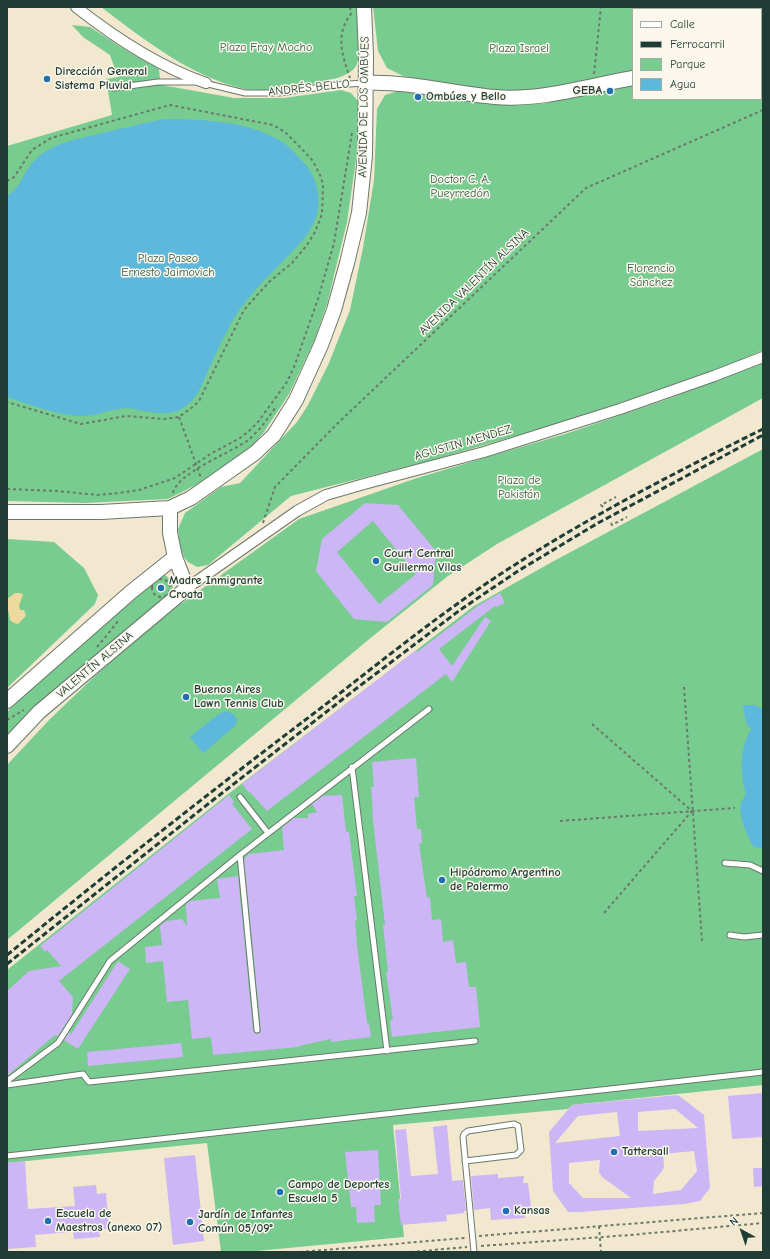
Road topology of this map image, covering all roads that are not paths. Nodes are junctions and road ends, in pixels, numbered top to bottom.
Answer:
1 (76, 7) edge
2 (364, 7) edge
3 (632, 78) edge
4 (206, 83) junction
5 (359, 83) junction
6 (114, 88) dead end
7 (763, 357) edge
8 (170, 508) junction
9 (7, 512) edge
10 (175, 557) junction
11 (187, 588) junction
12 (7, 701) edge
13 (429, 708) dead end
14 (7, 746) edge
15 (352, 767) junction
16 (240, 797) dead end
17 (268, 833) junction
18 (240, 855) junction
19 (725, 863) dead end
20 (763, 871) edge
21 (730, 934) dead end
22 (763, 935) edge
23 (257, 1030) dead end
24 (475, 1041) dead end
25 (387, 1050) junction
26 (763, 1072) edge
27 (7, 1081) edge
28 (7, 1085) edge
29 (7, 1156) edge
30 (465, 1161) junction
31 (474, 1249) edge

1 - 4 street, ANDRÉS BELLO
2 - 5 main road, AVENIDA DE LOS OMBÚES
3 - 5 main road, ANDRÉS BELLO
4 - 5 lane, ANDRÉS BELLO
4 - 6 lane
5 - 8 main road, AVENIDA DE LOS OMBÚES
7 - 11 street, AGUSTIN MENDEZ
8 - 9 main road
8 - 10 main road
10 - 11 main road
10 - 12 main road
11 - 14 main road, VALENTÍN ALSINA
13 - 15 lane
15 - 17 lane
15 - 25 lane
16 - 17 lane
17 - 18 lane
18 - 23 lane
18 - 27 lane
19 - 20 lane
21 - 22 lane
24 - 25 lane
25 - 28 lane
26 - 29 lane
30 - 30 lane
30 - 31 lane

